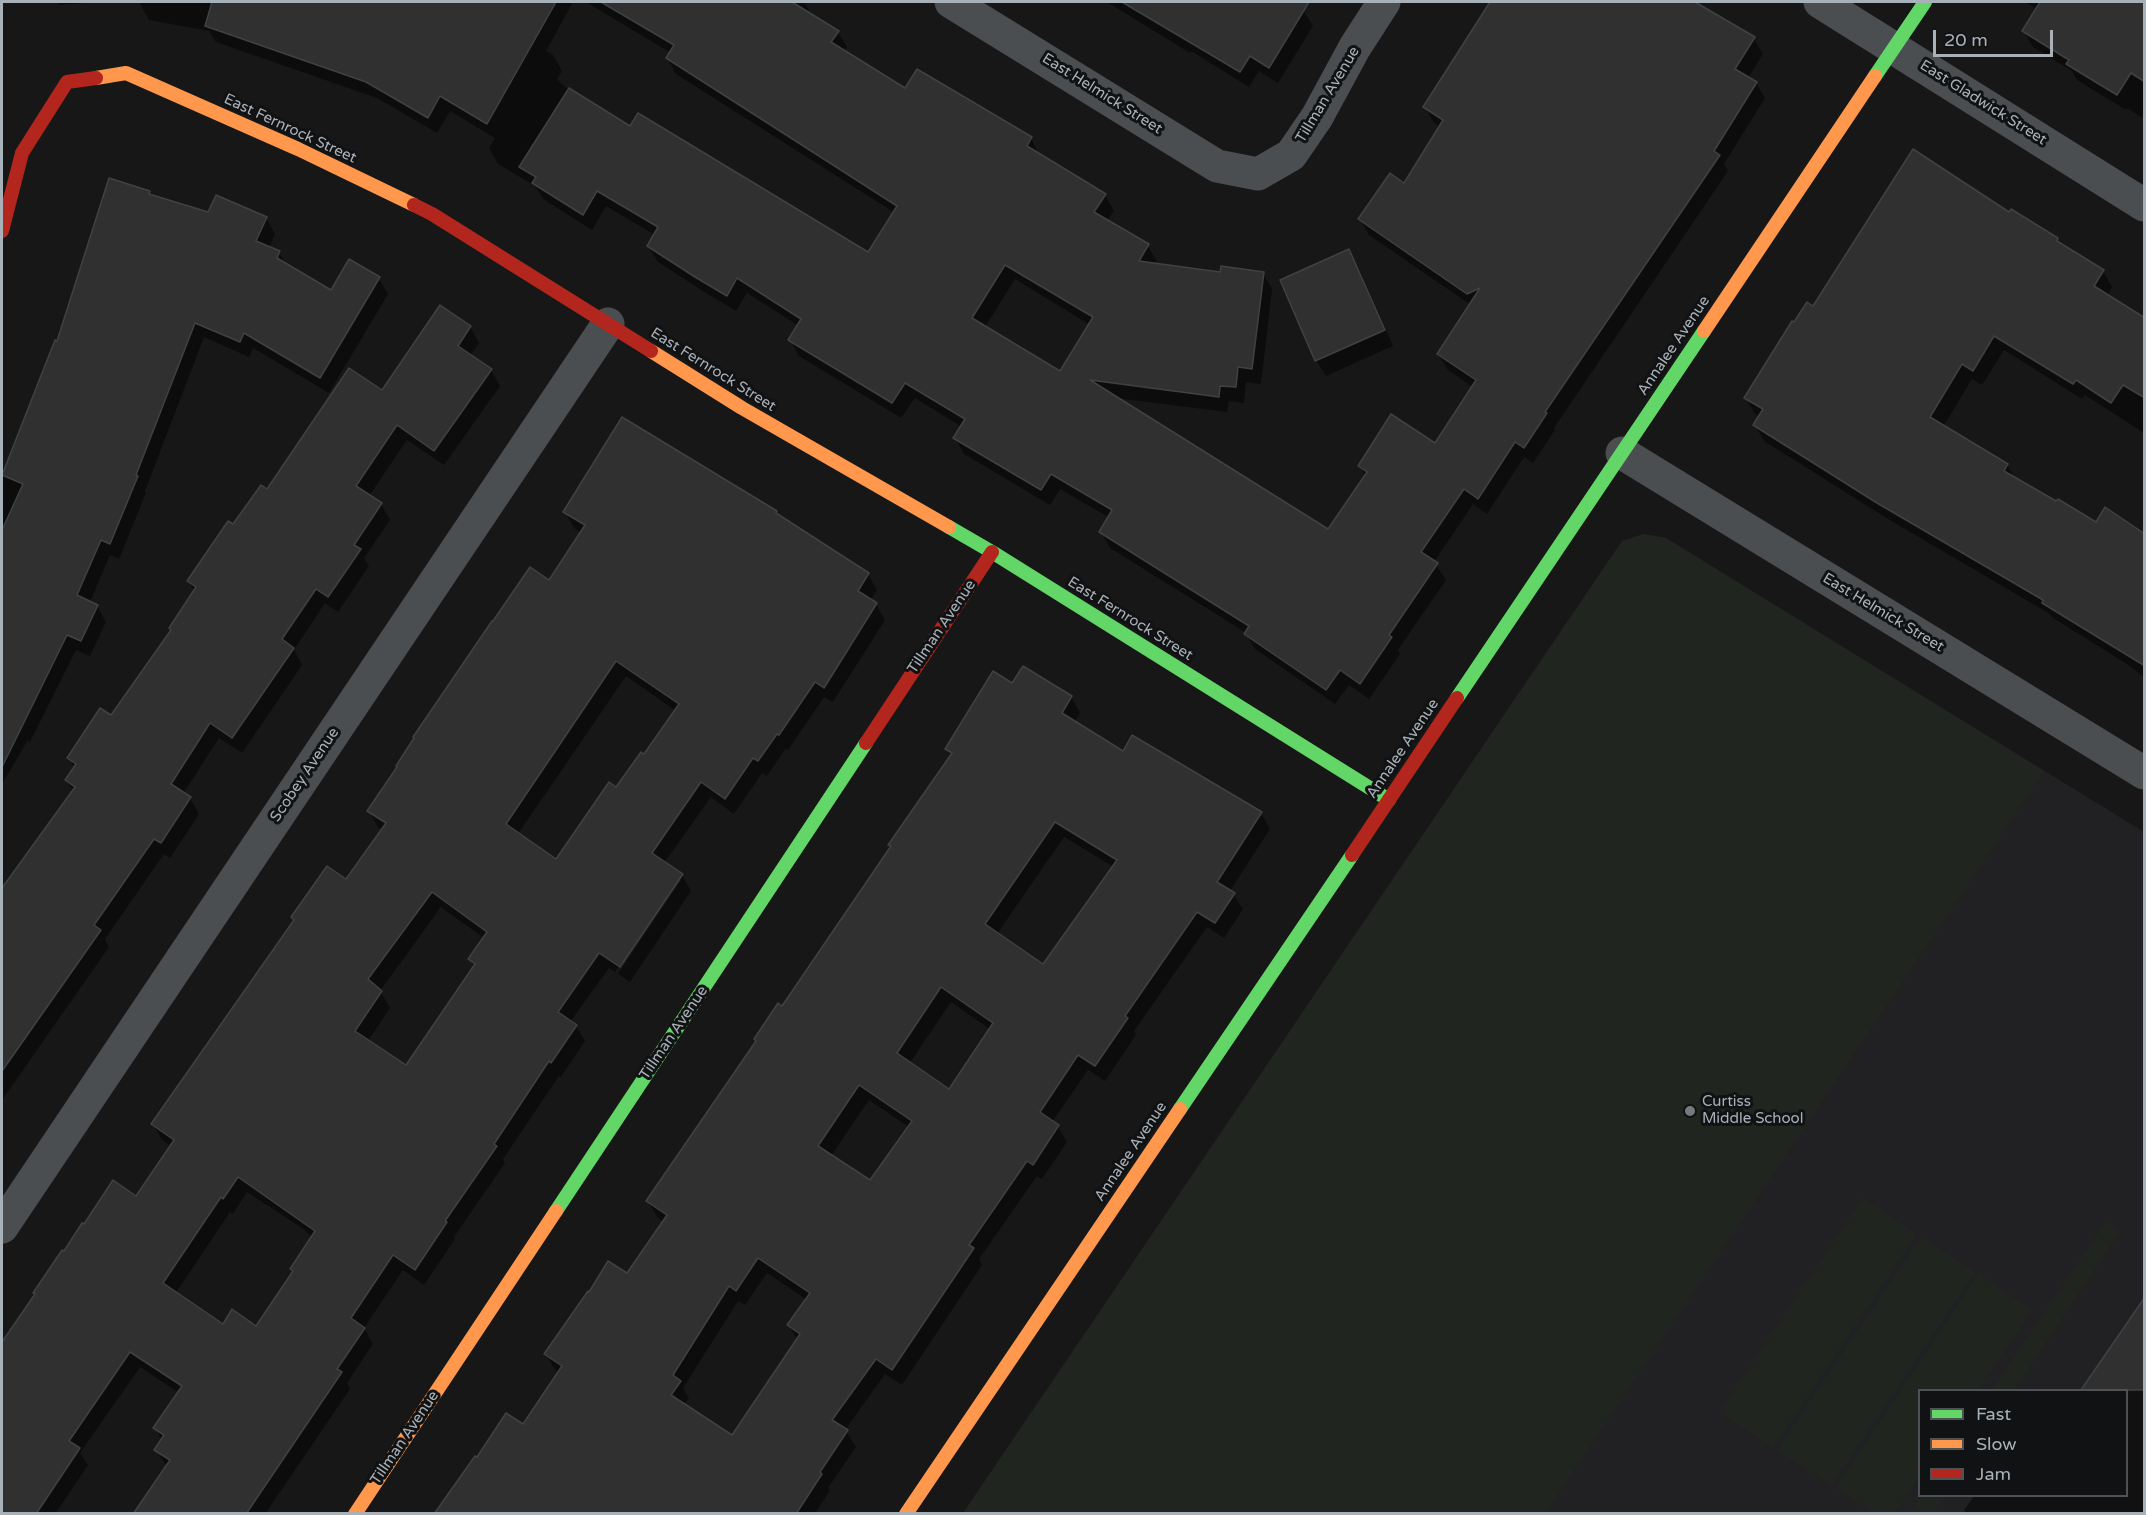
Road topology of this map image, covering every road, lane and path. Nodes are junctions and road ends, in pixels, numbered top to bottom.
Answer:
1 (951, 2) edge
2 (1384, 2) edge
3 (1820, 2) edge
4 (1925, 2) edge
5 (1894, 47) junction
6 (1258, 174) joint
7 (2145, 205) edge
8 (2, 231) edge
9 (608, 324) junction
10 (1622, 453) junction
11 (992, 552) junction
12 (2145, 773) edge
13 (1389, 800) junction
14 (2, 1227) edge
15 (355, 1514) edge
16 (906, 1514) edge

1 - 6 street, East Helmick Street
2 - 6 street, Tillman Avenue
3 - 5 street, East Gladwick Street
4 - 5 street, Annalee Avenue
5 - 7 street, East Gladwick Street
5 - 10 street, Annalee Avenue
8 - 9 street, East Fernrock Street
9 - 11 street, East Fernrock Street
9 - 14 street, Scobey Avenue
10 - 12 street, East Helmick Street
10 - 13 street, Annalee Avenue
11 - 13 street, East Fernrock Street
11 - 15 street, Tillman Avenue
13 - 16 street, Annalee Avenue

